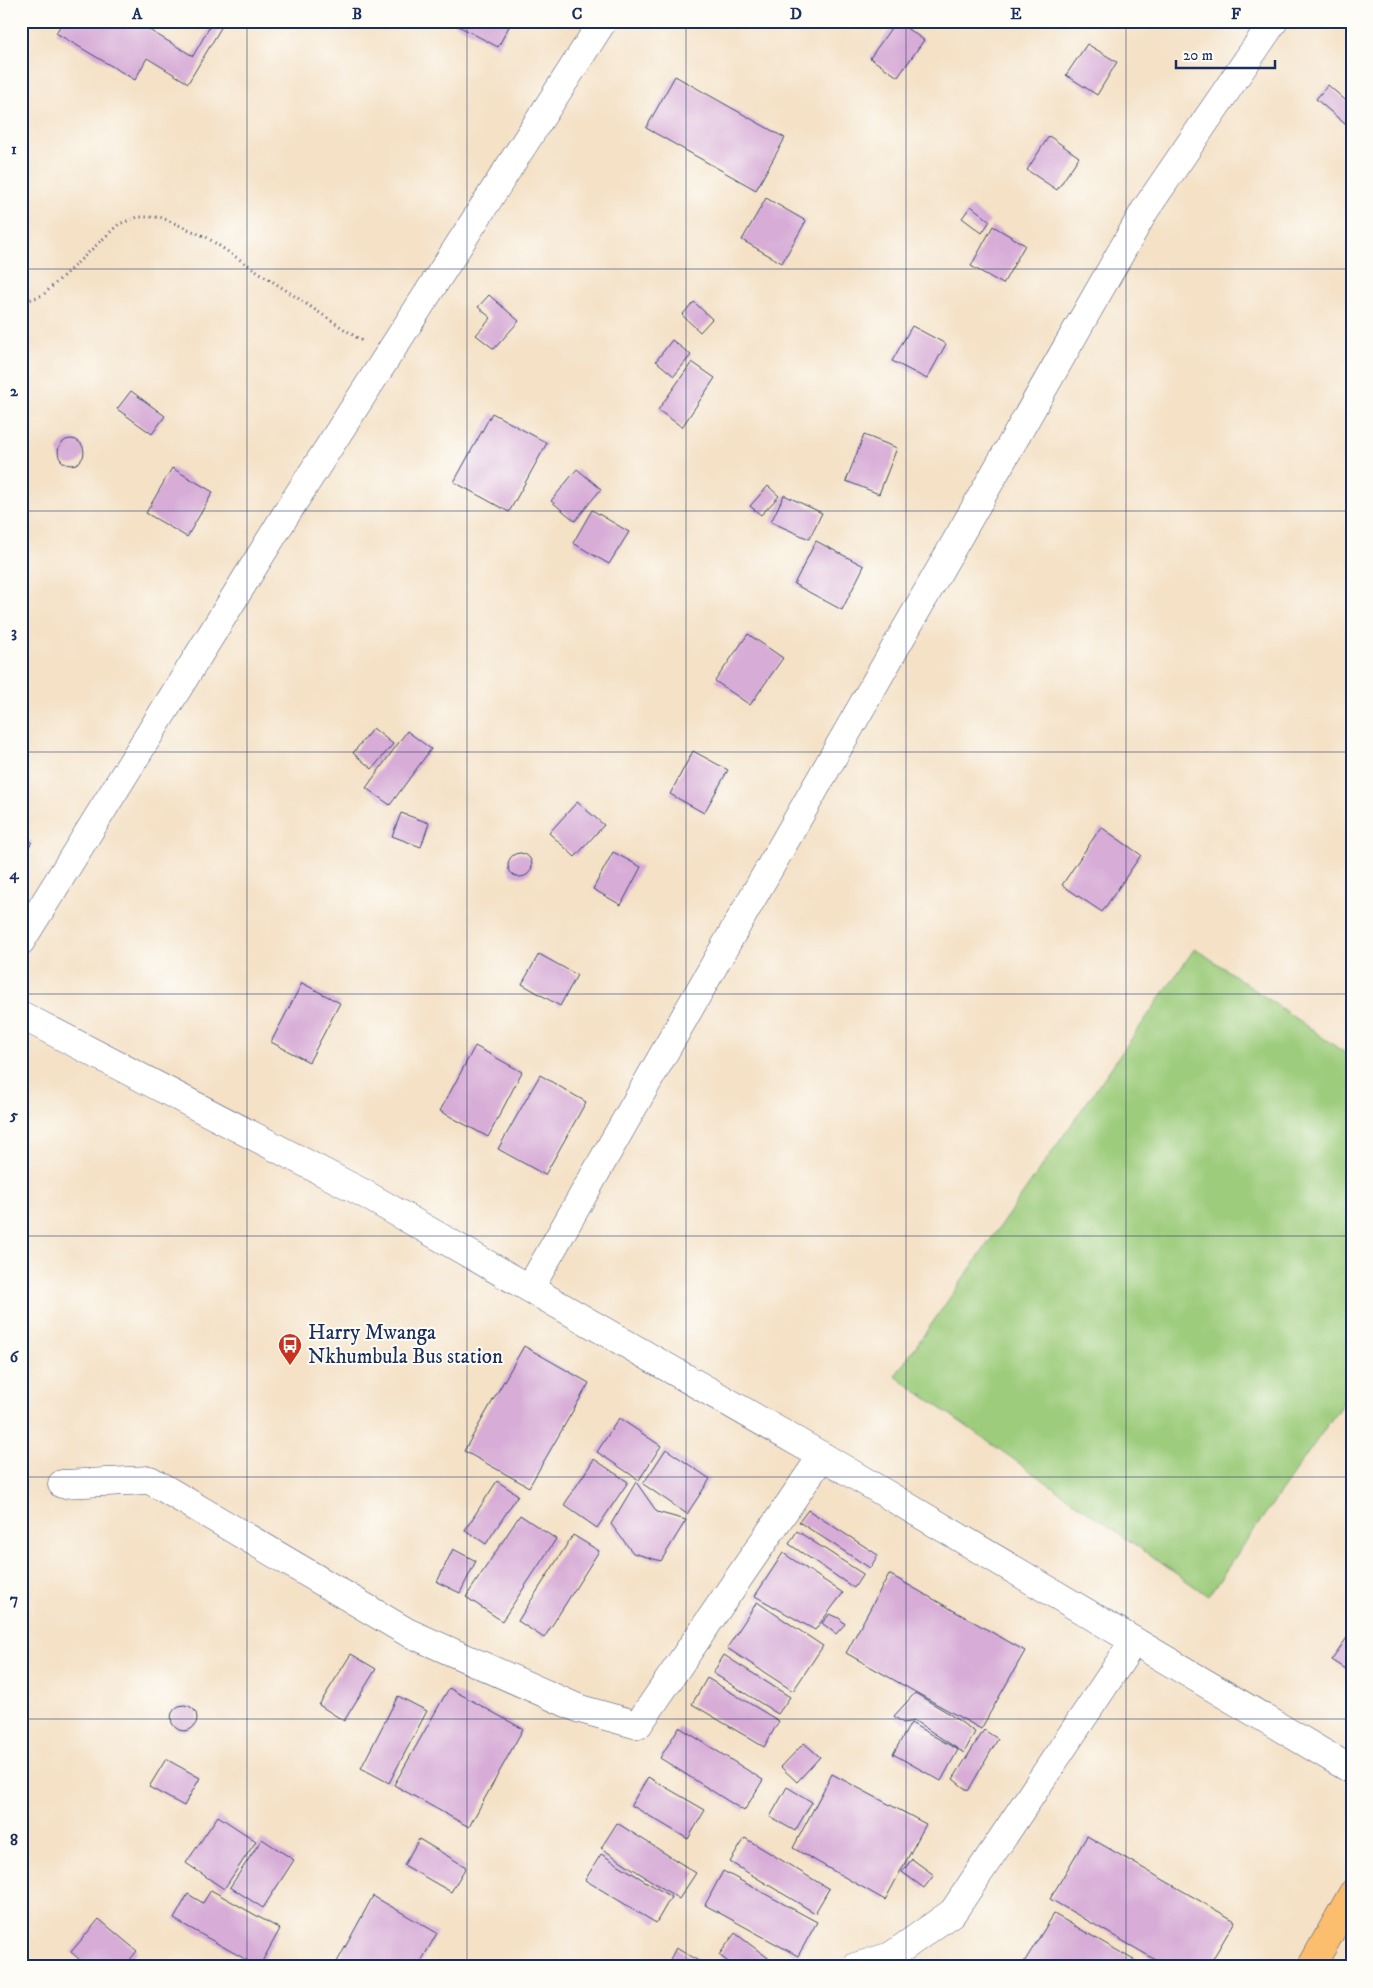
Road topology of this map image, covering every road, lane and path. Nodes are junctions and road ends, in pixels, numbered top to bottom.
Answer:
1 (603, 21) edge
2 (1274, 21) edge
3 (21, 298) edge
4 (387, 359) junction
5 (21, 941) edge
6 (21, 1015) edge
7 (530, 1288) junction
8 (822, 1456) junction
9 (62, 1484) dead end
10 (1134, 1641) junction
11 (1352, 1770) edge
12 (1352, 1894) edge
13 (854, 1967) edge
14 (1311, 1967) edge

1 - 4 street
2 - 7 street
3 - 4 path
4 - 5 street
6 - 7 street
7 - 8 street
8 - 9 street
8 - 10 street
10 - 11 street
10 - 13 street
12 - 14 highway

